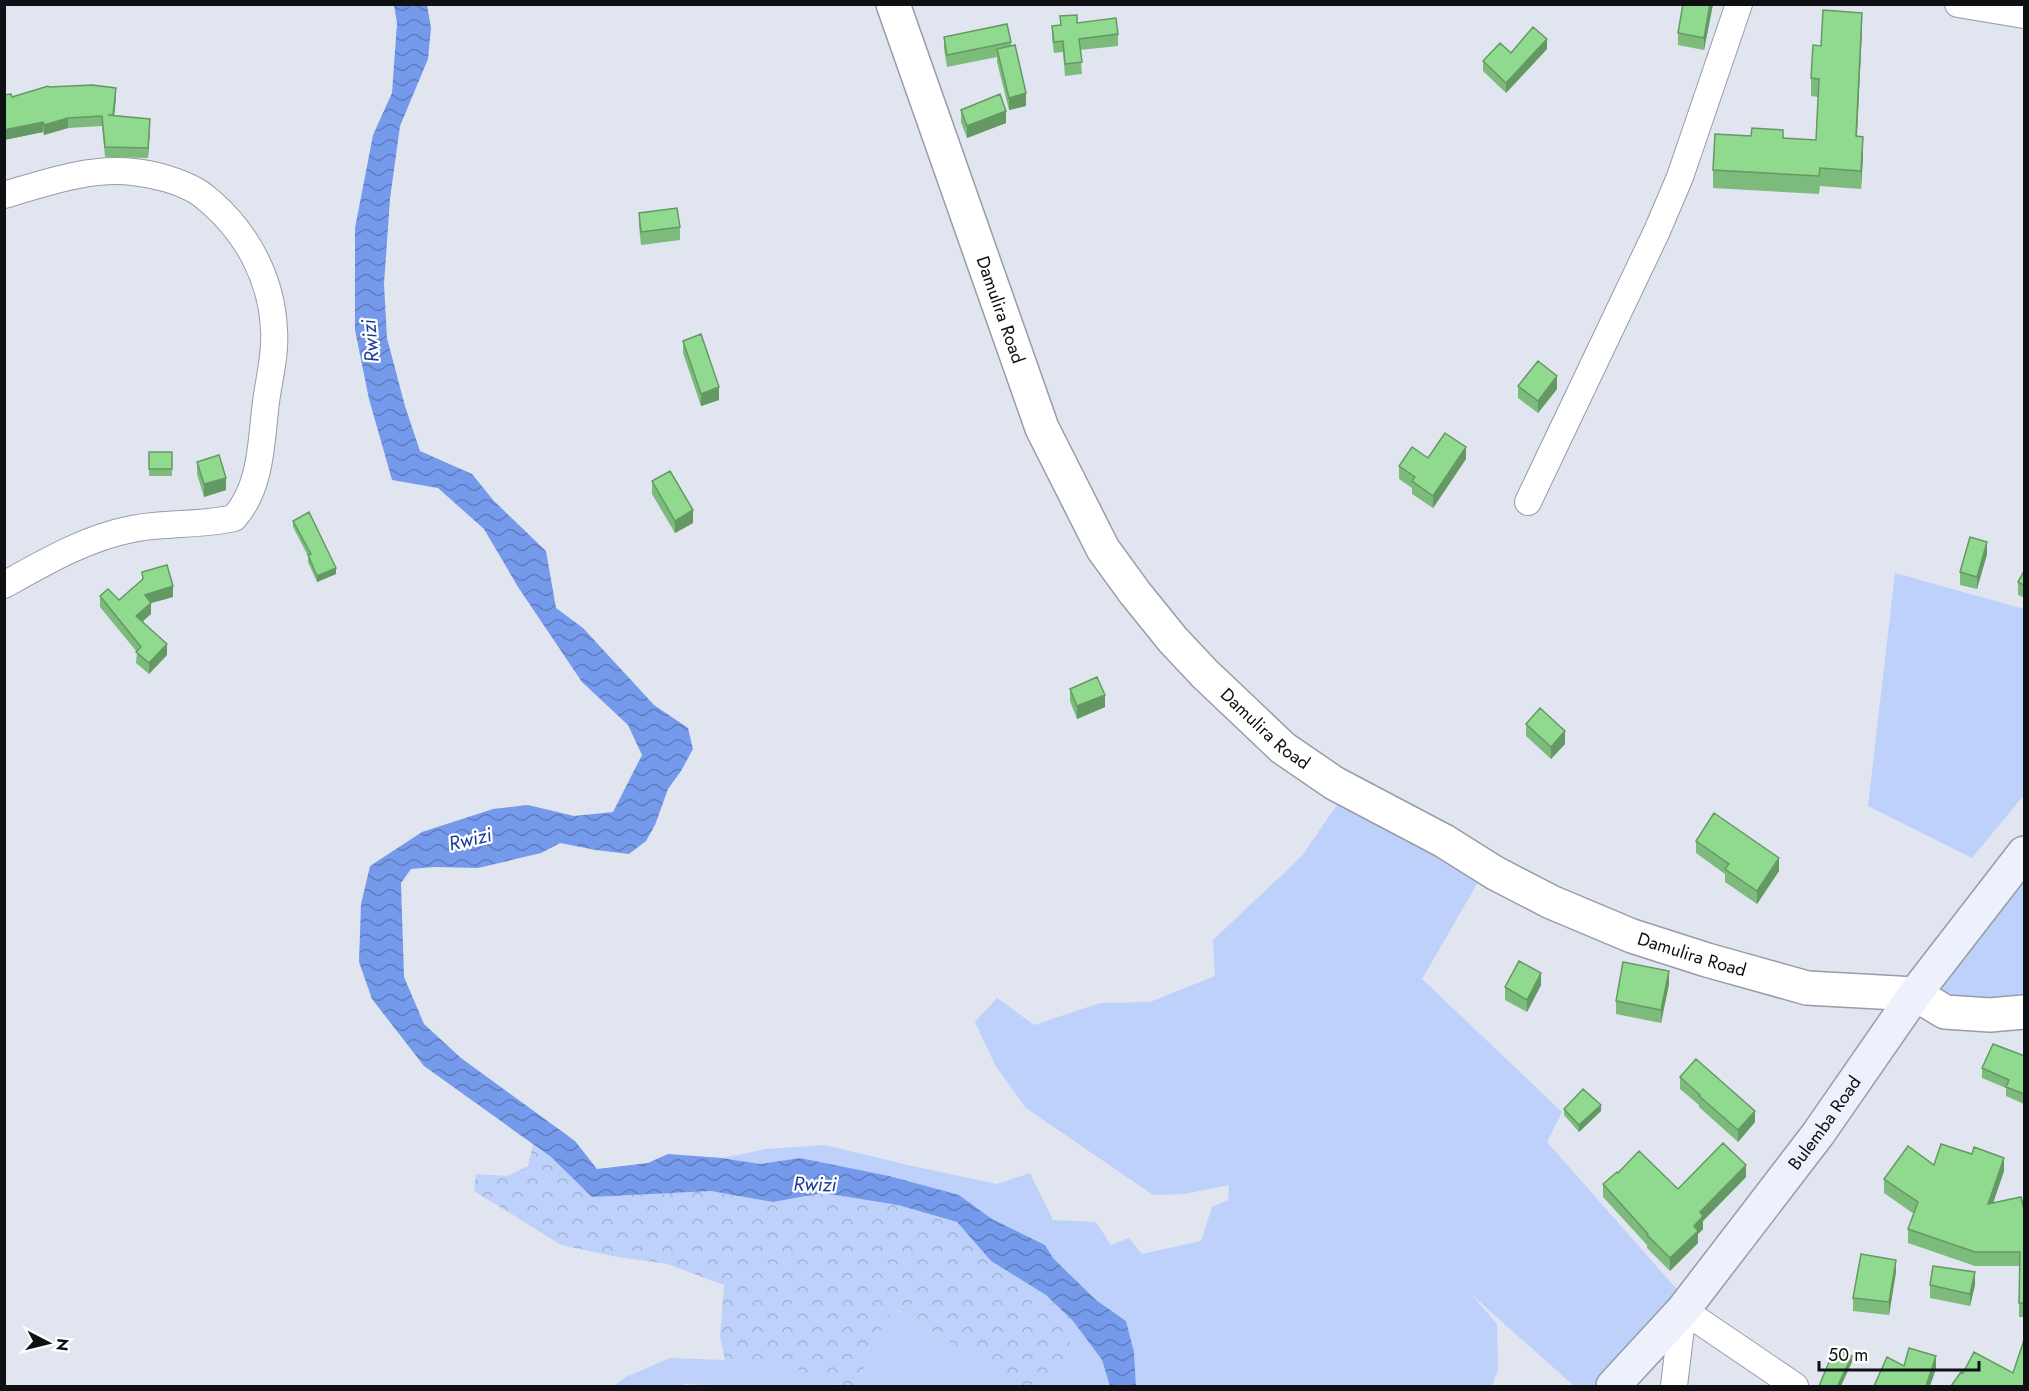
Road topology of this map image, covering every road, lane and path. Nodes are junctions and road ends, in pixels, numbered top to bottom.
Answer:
1 (893, 4) edge
2 (1739, 4) edge
3 (1958, 4) edge
4 (2025, 15) edge
5 (4, 195) edge
6 (1528, 502) dead end
7 (4, 585) edge
8 (2025, 853) edge
9 (1915, 994) junction
10 (2025, 1012) edge
11 (1683, 1310) junction
12 (1613, 1386) edge
13 (1674, 1386) edge
14 (1795, 1386) edge

1 - 9 street, Damulira Road
2 - 6 street
3 - 4 street
5 - 7 street
8 - 9 main road, Bulemba Road
9 - 10 street, Damulira Road
9 - 11 main road, Bulemba Road
11 - 12 main road, Bulemba Road
11 - 13 street
11 - 14 street

